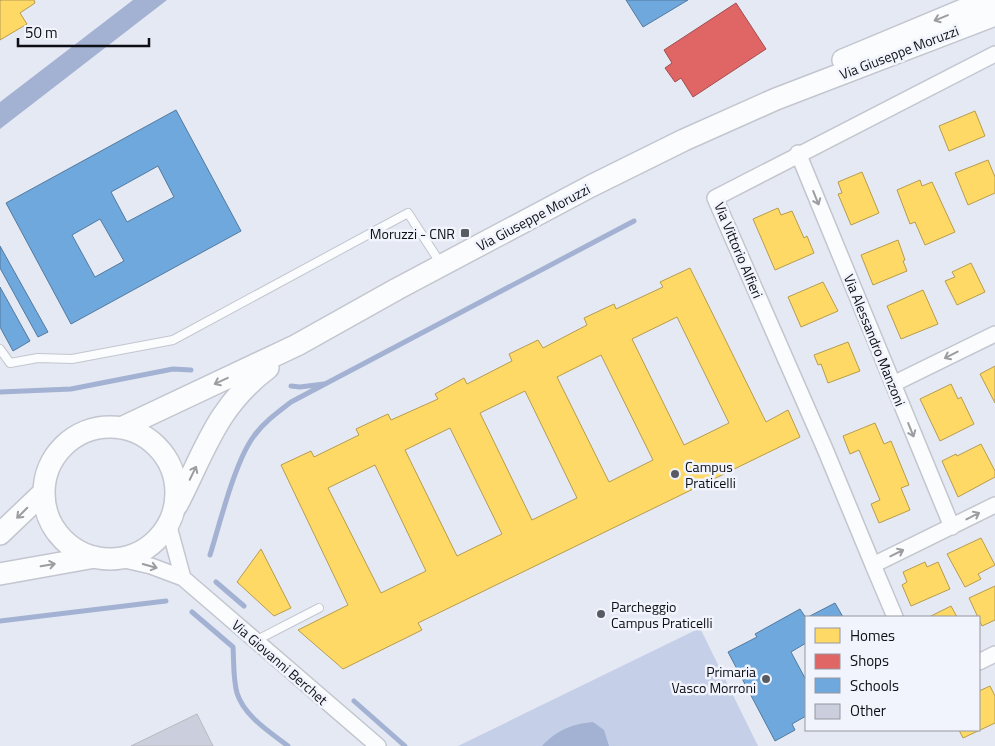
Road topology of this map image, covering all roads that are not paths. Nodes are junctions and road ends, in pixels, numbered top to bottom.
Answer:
1 (986, 0) edge
2 (995, 15) edge
3 (995, 54) edge
4 (776, 99) junction
5 (798, 153) junction
6 (442, 265) junction
7 (995, 334) edge
8 (297, 345) junction
9 (0, 349) edge
10 (893, 384) junction
11 (122, 428) junction
12 (44, 492) junction
13 (995, 505) edge
14 (170, 520) junction
15 (952, 527) junction
16 (0, 534) edge
17 (106, 558) junction
18 (873, 565) junction
19 (0, 574) edge
20 (183, 578) junction
21 (319, 608) dead end
22 (895, 616) edge
23 (254, 641) junction
24 (995, 654) edge
25 (980, 662) edge
26 (378, 746) edge

1 -> 4 main road, Via Giuseppe Moruzzi
2 - 4 main road, Via Giuseppe Moruzzi
3 - 5 street, Via Vittorio Alfieri
4 - 6 main road, Via Giuseppe Moruzzi
5 -> 10 street, Via Alessandro Manzoni
5 - 18 street, Via Vittorio Alfieri
6 - 8 main road, Via Giuseppe Moruzzi
6 - 9 lane
7 -> 10 street
8 -> 11 main road, Via Giuseppe Moruzzi
14 -> 8 main road, Via Giuseppe Moruzzi
10 -> 15 street, Via Alessandro Manzoni
11 - 12 main road
11 - 14 main road
12 -> 16 main road
12 - 17 main road
15 -> 13 street
14 - 17 main road
14 - 20 street
18 -> 15 street
19 -> 17 main road
17 -> 20 street, Via Giovanni Berchet
18 - 22 street
20 - 23 street, Via Giovanni Berchet
21 - 23 lane
23 - 26 street, Via Giovanni Berchet
24 - 25 street

